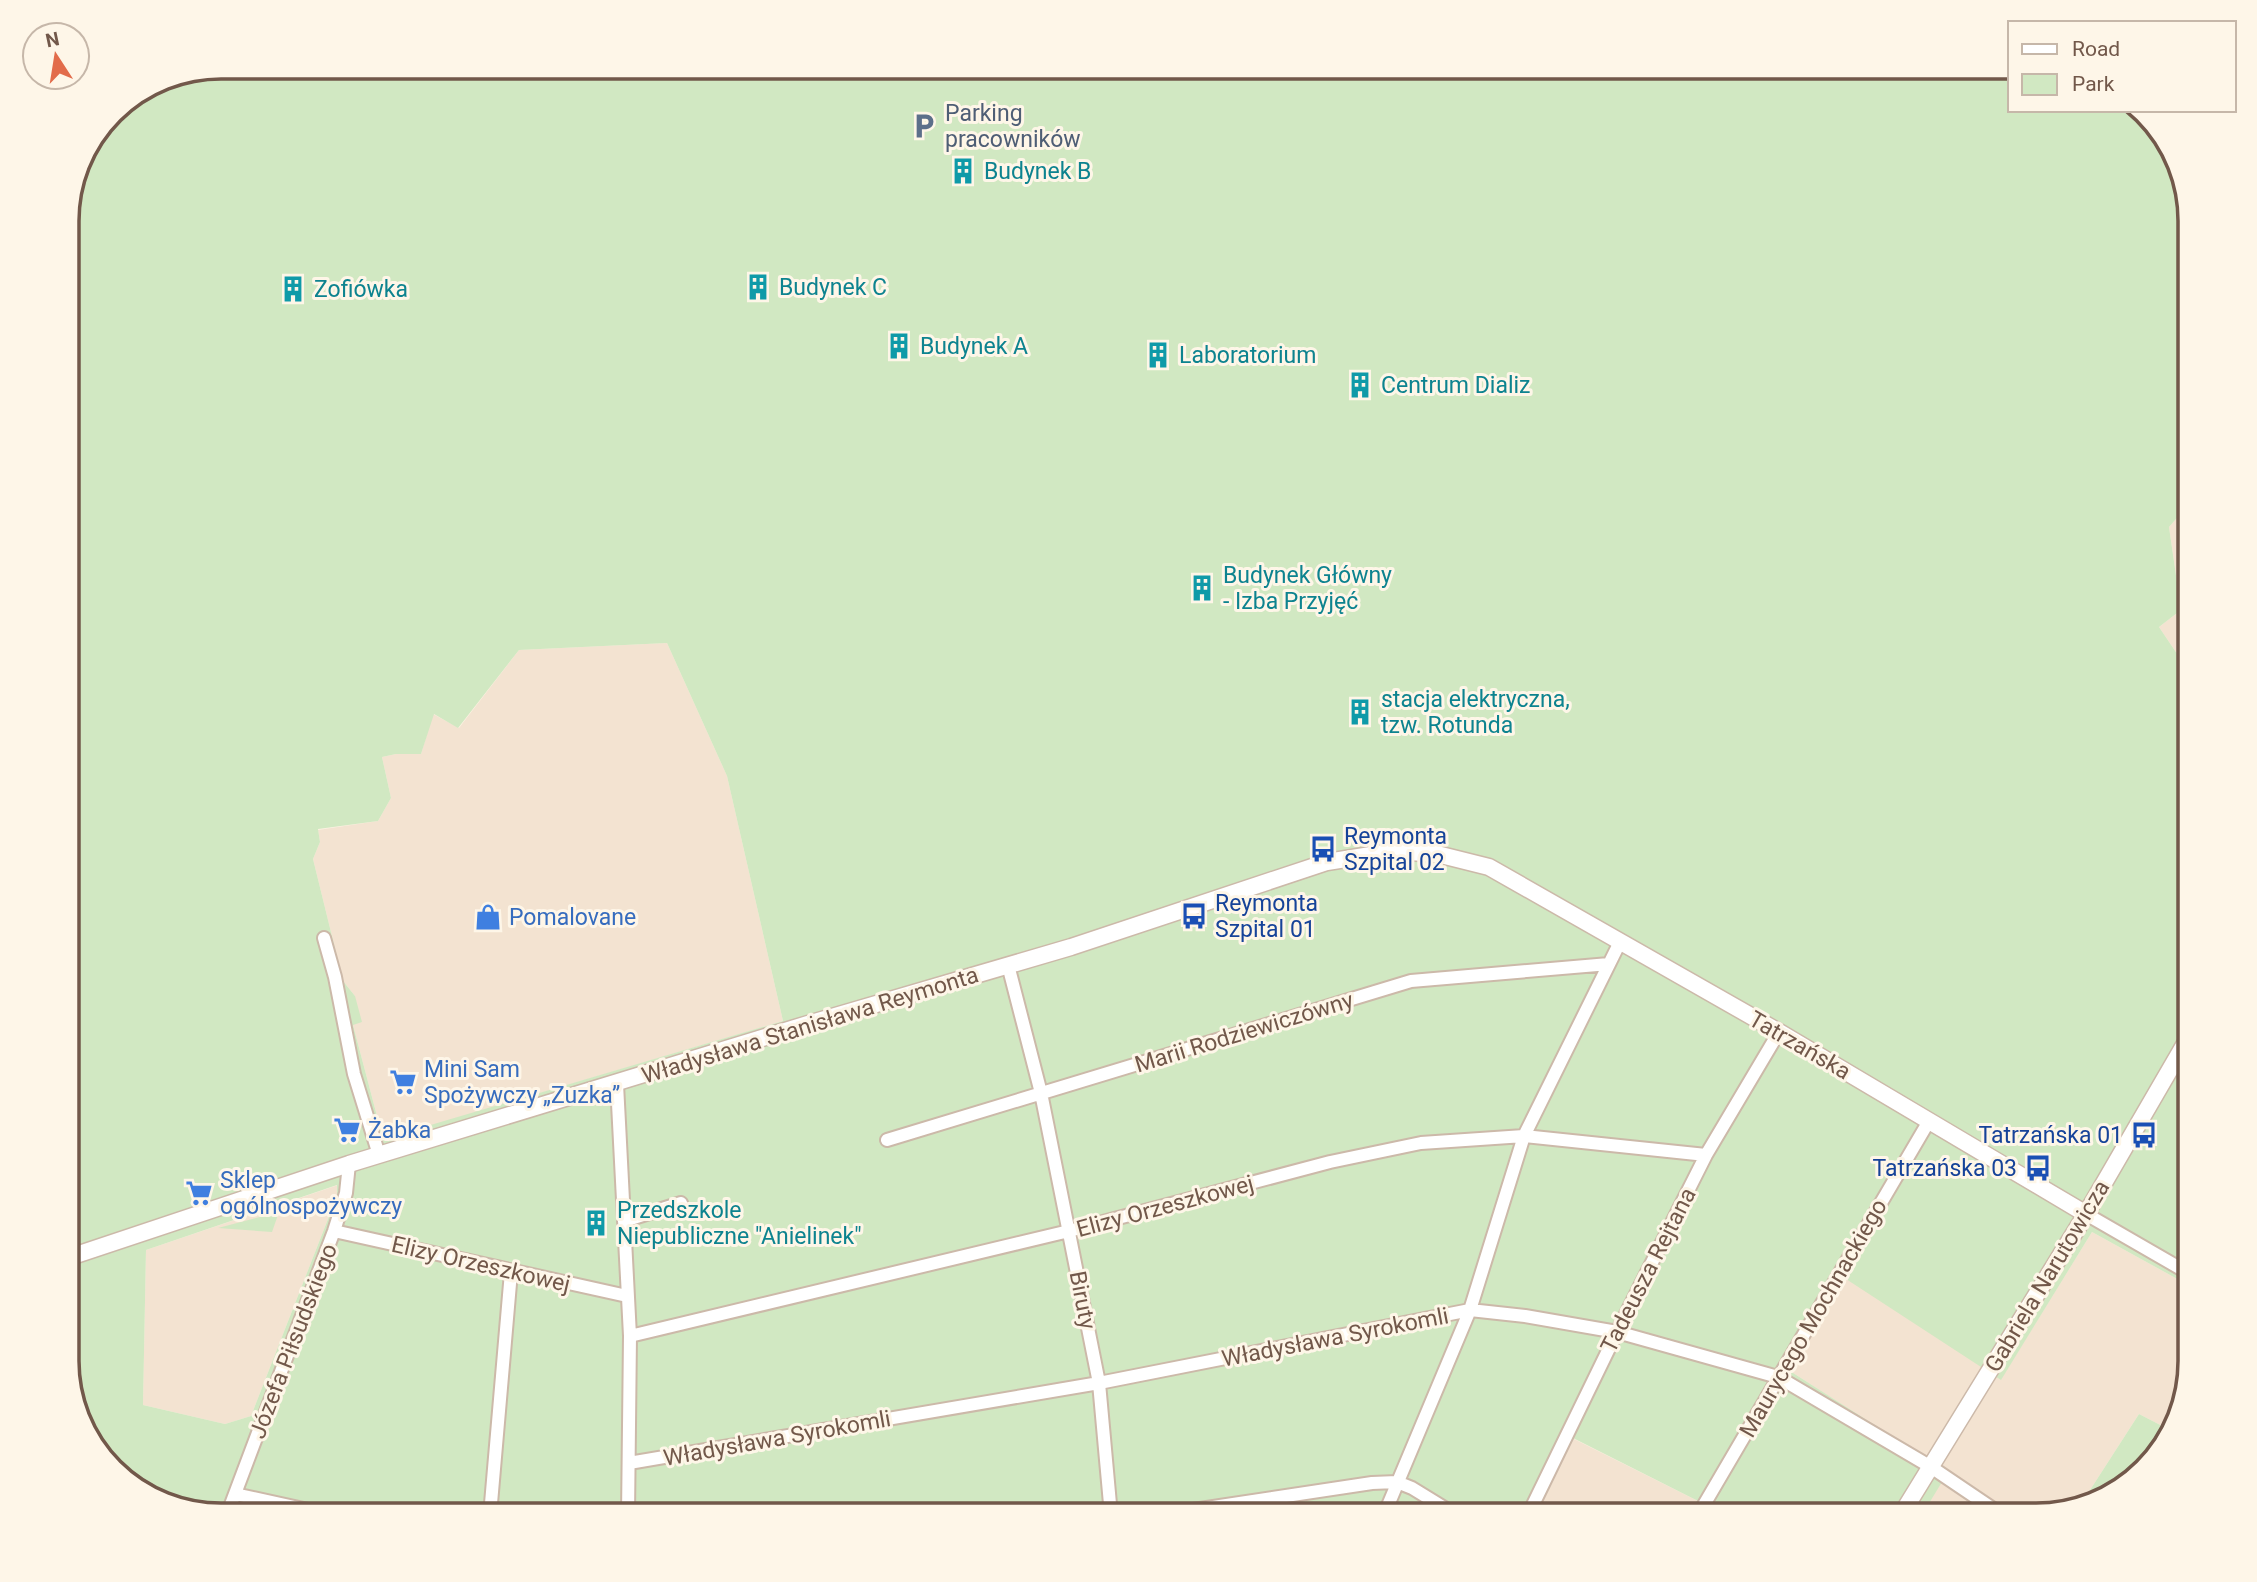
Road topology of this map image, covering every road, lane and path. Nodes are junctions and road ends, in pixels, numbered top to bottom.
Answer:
1 (1396, 851) joint
2 (324, 938) dead end
3 (1620, 943) junction
4 (1609, 964) junction
5 (1008, 965) junction
6 (1779, 1032) junction
7 (2178, 1056) edge
8 (617, 1084) junction
9 (1041, 1093) junction
10 (1929, 1121) junction
11 (1524, 1136) junction
12 (887, 1140) dead end
13 (1706, 1155) junction
14 (379, 1156) junction
15 (349, 1164) junction
16 (681, 1203) dead end
17 (2086, 1214) junction
18 (624, 1221) junction
19 (334, 1231) junction
20 (1069, 1231) junction
21 (79, 1254) edge
22 (2178, 1267) edge
23 (511, 1272) junction
24 (627, 1296) junction
25 (1470, 1310) junction
26 (1617, 1332) junction
27 (631, 1336) junction
28 (1779, 1377) junction
29 (1099, 1383) junction
30 (629, 1463) junction
31 (1931, 1467) junction
32 (1397, 1482) junction
33 (235, 1494) junction
34 (231, 1503) edge
35 (274, 1503) edge
36 (492, 1503) edge
37 (628, 1503) edge
38 (1110, 1503) edge
39 (1244, 1503) edge
40 (1389, 1503) edge
41 (1436, 1503) edge
42 (1534, 1503) edge
43 (1706, 1503) edge
44 (1909, 1503) edge
45 (1983, 1503) edge

1 - 3 street, Tatrzańska
1 - 5 street, Władysława Stanisława Reymonta
2 - 14 street
3 - 4 street
3 - 6 street, Tatrzańska
4 - 9 street, Marii Rodziewiczówny
4 - 11 street
5 - 8 street, Władysława Stanisława Reymonta
5 - 9 street, Biruty
6 - 10 street, Tatrzańska
6 - 13 street, Tadeusza Rejtana
7 - 17 street, Gabriela Narutowicza
8 - 14 street, Władysława Stanisława Reymonta
8 - 18 street
9 - 12 street, Marii Rodziewiczówny
9 - 20 street, Biruty
10 - 17 street, Tatrzańska
10 - 28 street, Maurycego Mochnackiego
11 - 13 street, Elizy Orzeszkowej
11 - 20 street, Elizy Orzeszkowej
11 - 25 street
13 - 26 street, Tadeusza Rejtana
14 - 15 street, Władysława Stanisława Reymonta
15 - 19 street, Józefa Piłsudskiego
15 - 21 street, Władysława Stanisława Reymonta
16 - 18 street
17 - 22 street, Tatrzańska
17 - 31 street, Gabriela Narutowicza
18 - 24 street
19 - 23 street, Elizy Orzeszkowej
19 - 33 street, Józefa Piłsudskiego
20 - 27 street, Elizy Orzeszkowej
20 - 29 street, Biruty
23 - 24 street, Elizy Orzeszkowej
23 - 36 street
24 - 27 street
25 - 26 street, Władysława Syrokomli
25 - 29 street, Władysława Syrokomli
25 - 32 street
26 - 28 street, Władysława Syrokomli
26 - 42 street, Tadeusza Rejtana
27 - 30 street
28 - 31 street, Władysława Syrokomli
28 - 43 street, Maurycego Mochnackiego
29 - 30 street, Władysława Syrokomli
29 - 38 street, Biruty
30 - 37 street
31 - 44 street, Gabriela Narutowicza
31 - 45 street, Władysława Syrokomli
32 - 39 street
32 - 40 street
32 - 41 street
33 - 34 street, Józefa Piłsudskiego
33 - 35 street

